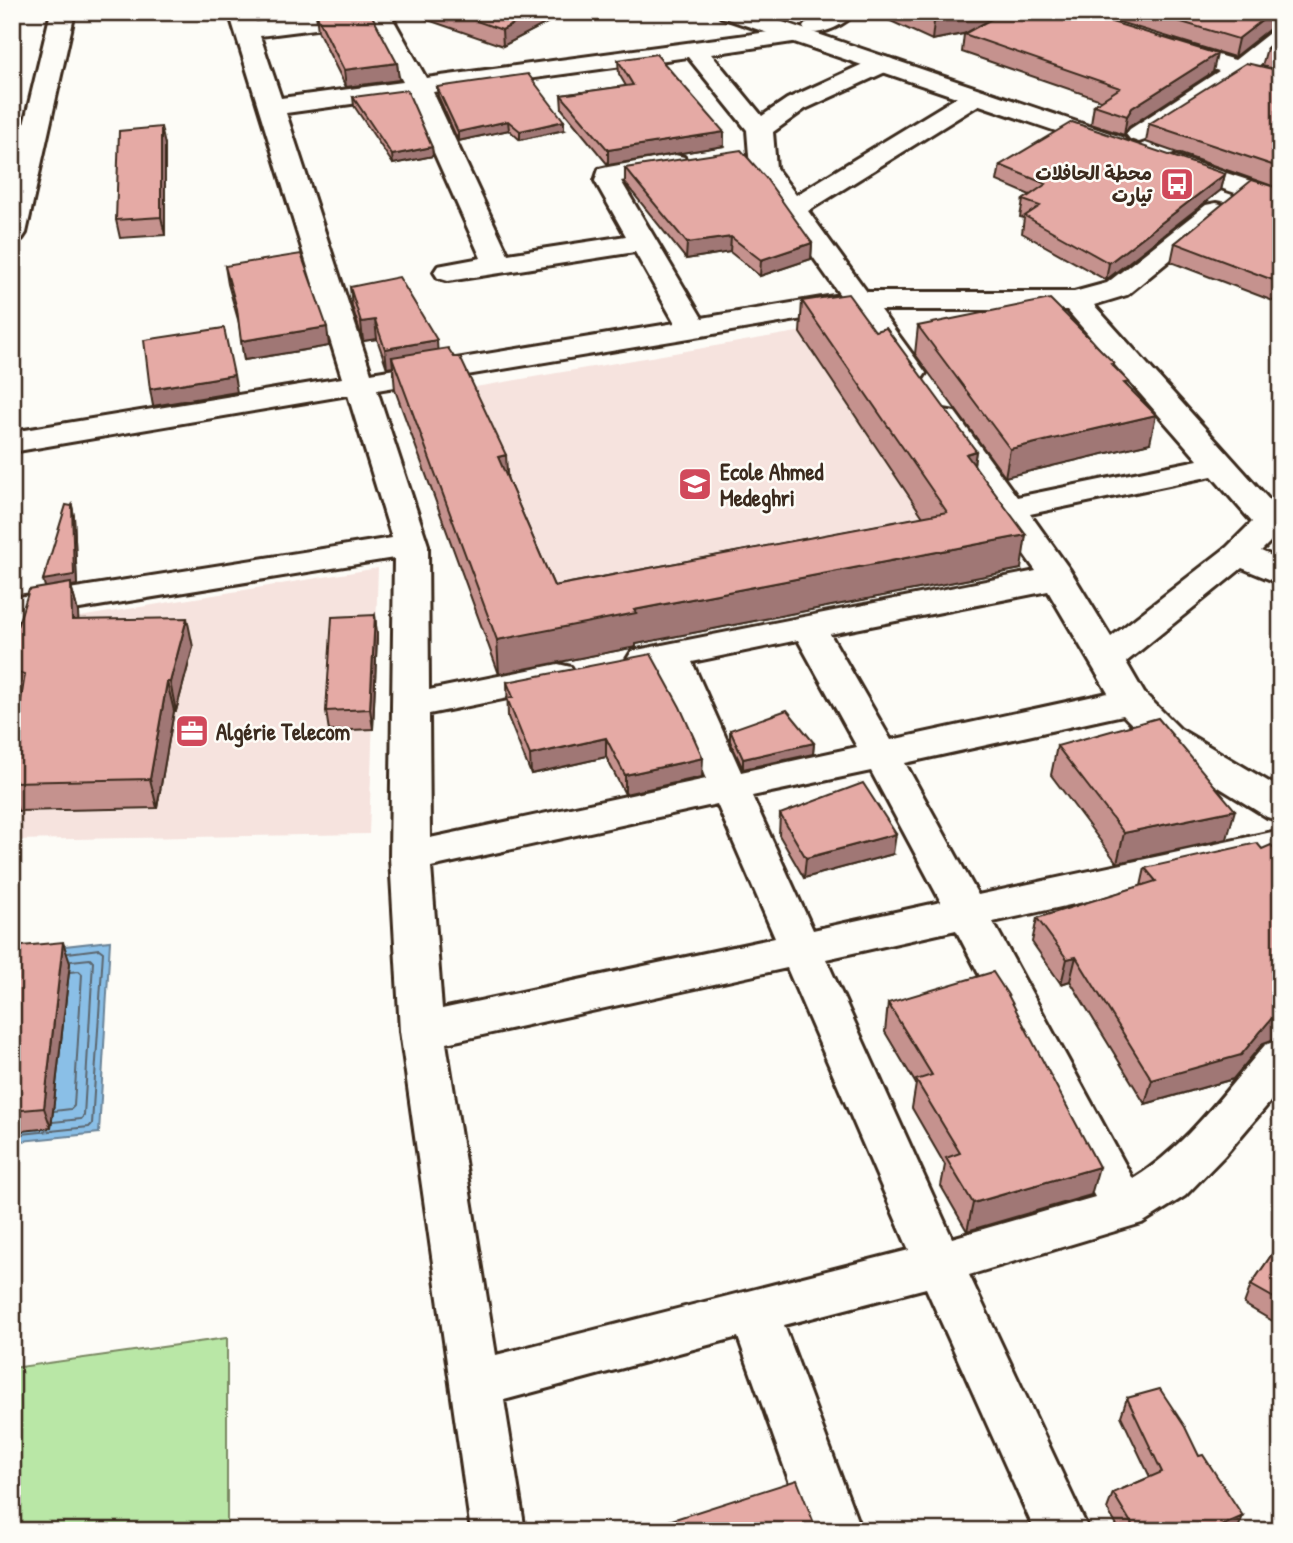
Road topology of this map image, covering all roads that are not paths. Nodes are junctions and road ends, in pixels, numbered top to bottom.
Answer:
1 (63, 12) edge
2 (729, 12) edge
3 (772, 12) edge
4 (844, 12) edge
5 (378, 13) edge
6 (244, 21) edge
7 (806, 31) junction
8 (1281, 35) edge
9 (1137, 38) edge
10 (694, 49) junction
11 (883, 64) junction
12 (1239, 69) junction
13 (1281, 82) edge
14 (418, 87) junction
15 (976, 96) junction
16 (271, 107) junction
17 (1139, 134) junction
18 (752, 145) junction
19 (695, 160) edge
20 (1281, 182) edge
21 (1245, 188) junction
22 (1281, 200) edge
23 (793, 209) junction
24 (12, 233) edge
25 (643, 242) junction
26 (498, 264) junction
27 (448, 272) dead end
28 (1075, 300) junction
29 (859, 301) junction
30 (693, 329) junction
31 (359, 385) junction
32 (12, 442) edge
33 (1219, 465) junction
34 (1008, 509) junction
35 (1275, 517) edge
36 (411, 545) junction
37 (1240, 554) junction
38 (1281, 573) edge
39 (1058, 578) junction
40 (12, 608) edge
41 (807, 627) junction
42 (670, 654) junction
43 (1107, 659) junction
44 (1131, 701) junction
45 (409, 706) junction
46 (882, 755) junction
47 (729, 789) junction
48 (1281, 807) edge
49 (1281, 844) edge
50 (410, 857) junction
51 (967, 911) junction
52 (799, 947) junction
53 (422, 1031) junction
54 (1281, 1057) edge
55 (1125, 1209) junction
56 (939, 1263) junction
57 (754, 1311) junction
58 (475, 1384) junction
59 (498, 1531) edge
60 (834, 1531) edge
61 (1062, 1531) edge

1 - 24 street
2 - 7 street
3 - 7 street
4 - 7 street
5 - 6 street
5 - 14 street
6 - 16 street
7 - 10 street
7 - 11 street
7 - 17 street
8 - 12 street
9 - 12 street
10 - 14 street
10 - 18 street
11 - 15 street
11 - 18 street
12 - 13 street
12 - 17 street
14 - 16 street
14 - 26 street
15 - 21 street
15 - 23 street
16 - 31 street
17 - 20 street
18 - 23 street
19 - 25 street
21 - 22 street
21 - 28 street
23 - 29 street
25 - 26 street
25 - 30 street
26 - 27 street
28 - 29 street
28 - 33 street
29 - 30 street
29 - 34 street
30 - 31 street
31 - 32 street
31 - 36 street
33 - 34 street
33 - 35 street
34 - 39 street
35 - 37 street
36 - 40 street
36 - 45 street
37 - 38 street
37 - 43 street
39 - 41 street
39 - 43 street
41 - 42 street
41 - 46 street
42 - 45 street
42 - 47 street
43 - 44 street
44 - 46 street
44 - 48 street
45 - 50 street
46 - 47 street
46 - 51 street
47 - 50 street
47 - 52 street
49 - 51 street
50 - 53 street
51 - 52 street
51 - 55 street
52 - 53 street
52 - 56 street
53 - 58 street
54 - 55 street
55 - 56 street
56 - 57 street
56 - 61 street
57 - 58 street
57 - 60 street
58 - 59 street

